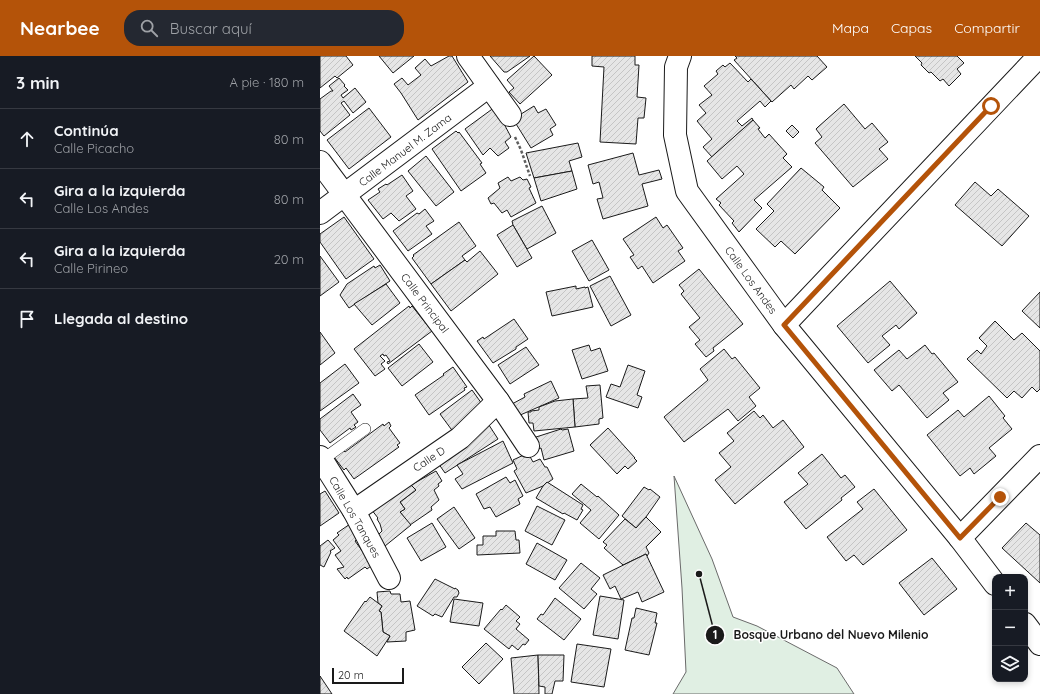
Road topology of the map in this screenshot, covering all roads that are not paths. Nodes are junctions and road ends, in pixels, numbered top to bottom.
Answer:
1 (468, 56) edge
2 (680, 56) edge
3 (1039, 56) edge
4 (489, 86) junction
5 (510, 115) road end
6 (320, 162) edge
7 (344, 195) junction
8 (320, 213) edge
9 (784, 325) junction
10 (498, 401) junction
11 (365, 429) dead end
12 (528, 446) dead end
13 (1040, 456) edge
14 (321, 458) edge
15 (354, 511) junction
16 (960, 538) junction
17 (389, 578) dead end
18 (992, 580) edge
19 (1028, 628) edge
20 (1040, 644) edge

1 - 4 street
2 - 9 street, Calle Los Andes
3 - 9 street
4 - 5 street
4 - 7 street, Calle Manuel M. Zama
6 - 7 street, Calle Principal
7 - 8 street, Calle Manuel M. Zama
7 - 10 street, Calle Principal
9 - 16 street, Calle Los Andes
10 - 12 street, Calle Principal
10 - 15 street, Calle D
11 - 14 lane
13 - 16 street
14 - 15 street, Calle Los Tanques
15 - 17 street, Calle Los Tanques
16 - 18 street, Calle Los Andes
19 - 20 street

